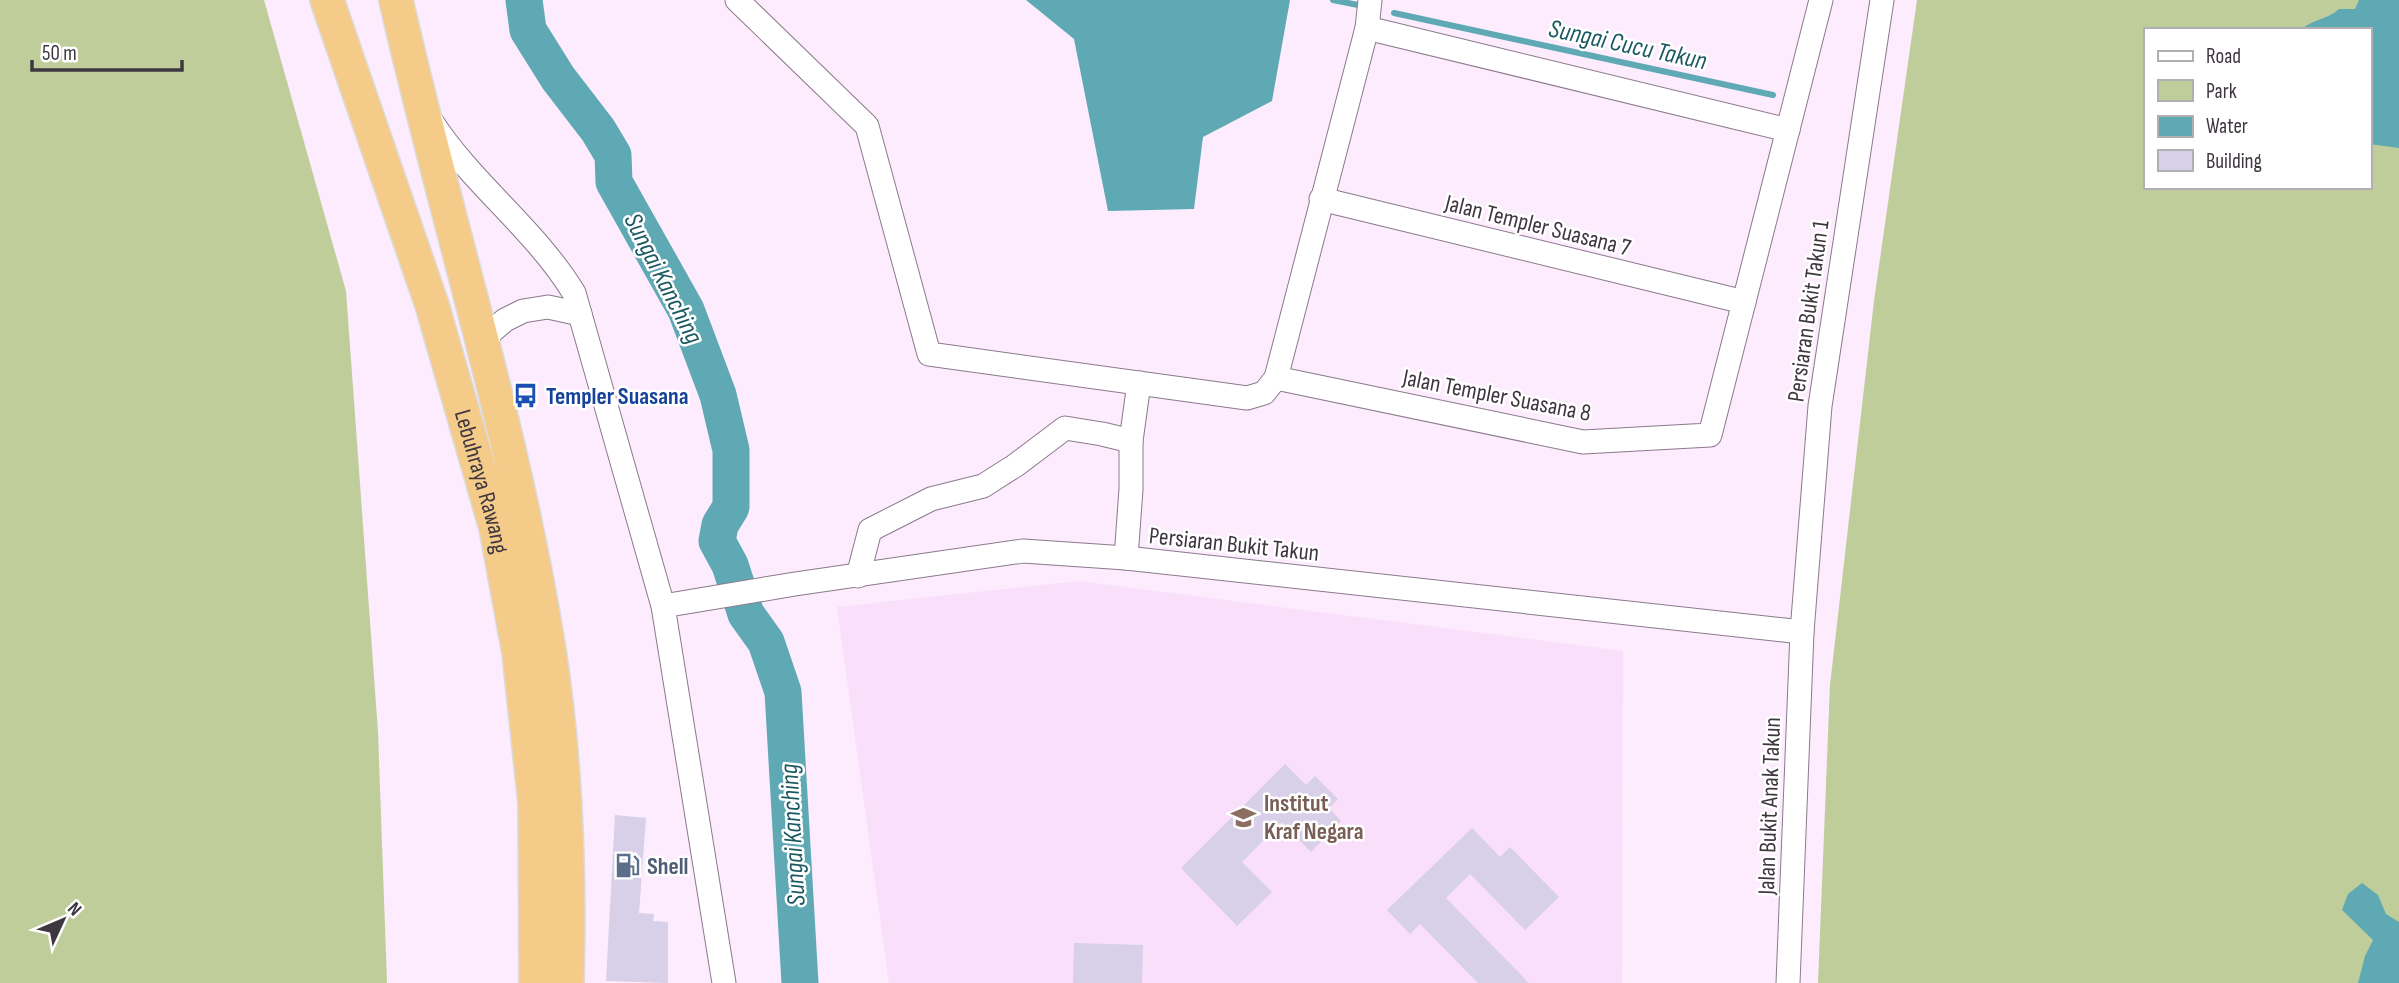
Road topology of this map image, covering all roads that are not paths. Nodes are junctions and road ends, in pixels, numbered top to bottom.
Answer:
1 (327, 0) edge
2 (396, 0) edge
3 (737, 0) edge
4 (1370, 0) edge
5 (1821, 0) edge
6 (1882, 0) edge
7 (1367, 28) junction
8 (419, 102) junction
9 (1788, 130) junction
10 (1321, 199) junction
11 (1744, 302) junction
12 (580, 314) junction
13 (484, 348) junction
14 (1276, 378) junction
15 (1139, 383) junction
16 (1131, 441) junction
17 (1126, 558) junction
18 (858, 576) junction
19 (663, 606) junction
20 (1802, 632) junction
21 (536, 983) edge
22 (568, 983) edge
23 (724, 983) edge
24 (1788, 983) edge

1 - 21 highway, Lebuhraya Rawang
2 - 8 highway, Lebuhraya Rawang
3 - 15 street
4 - 7 street
5 - 9 street
6 - 20 street, Persiaran Bukit Takun 1
7 - 9 street
7 - 10 street
8 - 12 street
8 - 13 highway, Lebuhraya Rawang
9 - 11 street
10 - 11 street, Jalan Templer Suasana 7
10 - 14 street
11 - 14 street, Jalan Templer Suasana 8
12 - 13 street
12 - 19 street
13 - 22 highway, Lebuhraya Rawang
14 - 15 street
15 - 16 street
16 - 17 street
16 - 18 street
17 - 18 street, Persiaran Bukit Takun
17 - 20 street, Persiaran Bukit Takun
18 - 19 street, Persiaran Bukit Takun
19 - 23 street
20 - 24 street, Jalan Bukit Anak Takun

